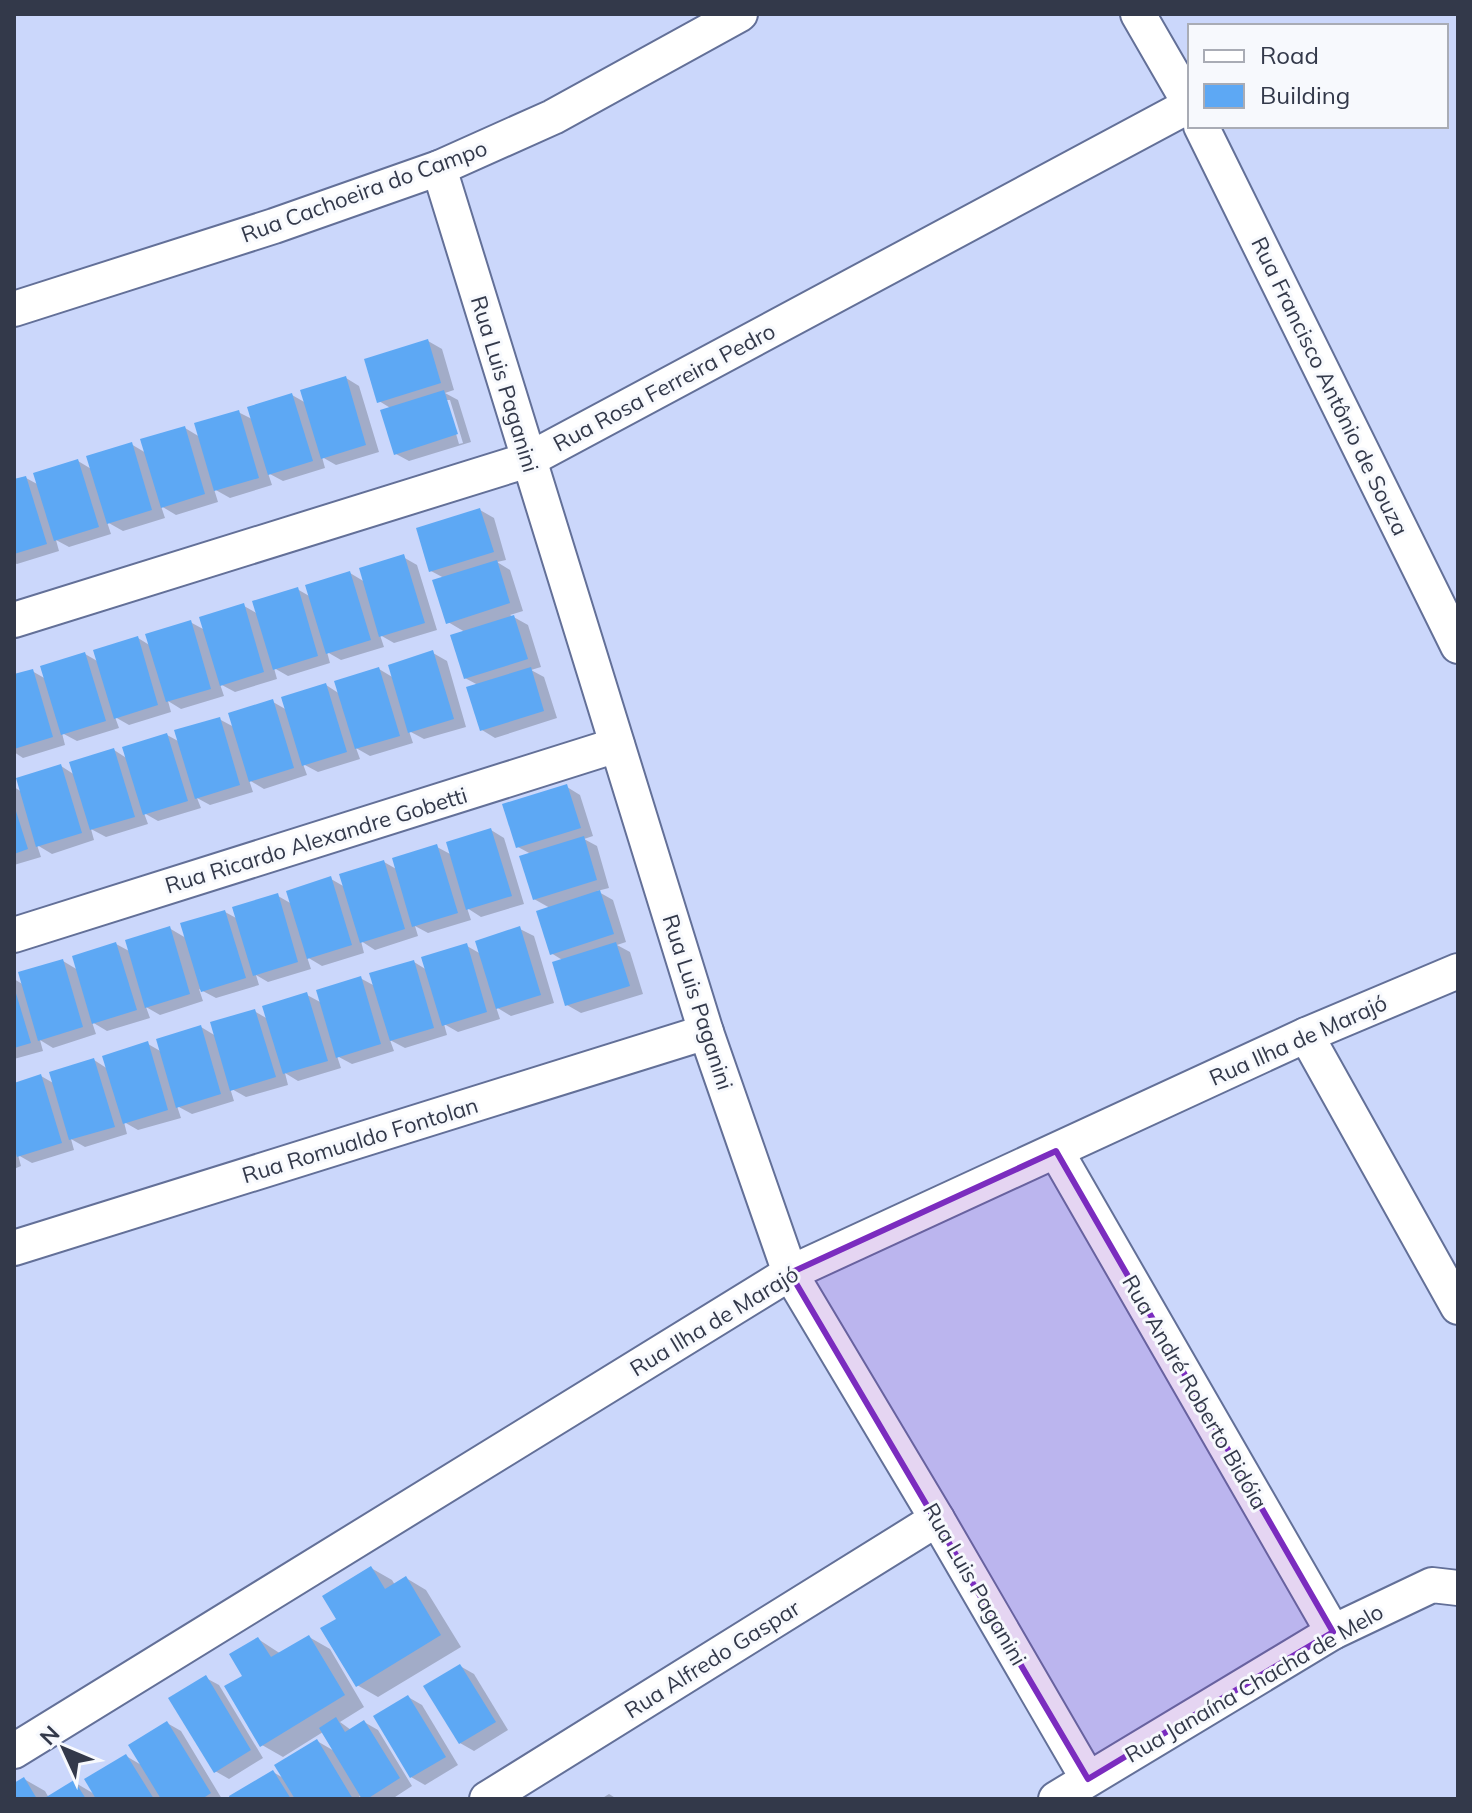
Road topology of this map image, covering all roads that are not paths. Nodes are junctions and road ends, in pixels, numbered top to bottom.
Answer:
1 (740, 14) edge
2 (1138, 14) edge
3 (1188, 101) edge
4 (1188, 105) edge
5 (1202, 128) edge
6 (439, 168) junction
7 (14, 309) edge
8 (528, 460) junction
9 (14, 620) edge
10 (1458, 646) edge
11 (617, 745) junction
12 (14, 935) edge
13 (1458, 971) edge
14 (706, 1032) junction
15 (1306, 1035) junction
16 (1056, 1151) junction
17 (14, 1248) edge
18 (790, 1273) junction
19 (1458, 1307) edge
20 (937, 1519) junction
21 (1458, 1588) edge
22 (1333, 1632) junction
23 (14, 1751) edge
24 (1088, 1779) junction
25 (487, 1799) edge
26 (1056, 1799) edge

1 - 6 street, Rua Cachoeira do Campo
2 - 3 street
4 - 8 street, Rua Rosa Ferreira Pedro
5 - 10 street, Rua Francisco Antônio de Souza
6 - 7 street, Rua Cachoeira do Campo
6 - 8 street, Rua Luis Paganini
8 - 9 street, Rua Rosa Ferreira Pedro
8 - 11 street, Rua Luis Paganini
11 - 12 street, Rua Ricardo Alexandre Gobetti
11 - 14 street, Rua Luis Paganini
13 - 15 street, Rua Ilha de Marajó
14 - 17 street, Rua Romualdo Fontolan
14 - 18 street, Rua Luis Paganini
15 - 16 street, Rua Ilha de Marajó
15 - 19 street
16 - 18 street, Rua Ilha de Marajó
16 - 22 street, Rua André Roberto Bidóia
18 - 20 street, Rua Luis Paganini
18 - 23 street, Rua Ilha de Marajó
20 - 24 street, Rua Luis Paganini
20 - 25 street, Rua Alfredo Gaspar
21 - 22 street, Rua Janaína Chacha de Melo
22 - 24 street, Rua Janaína Chacha de Melo
24 - 26 street, Rua Janaína Chacha de Melo

